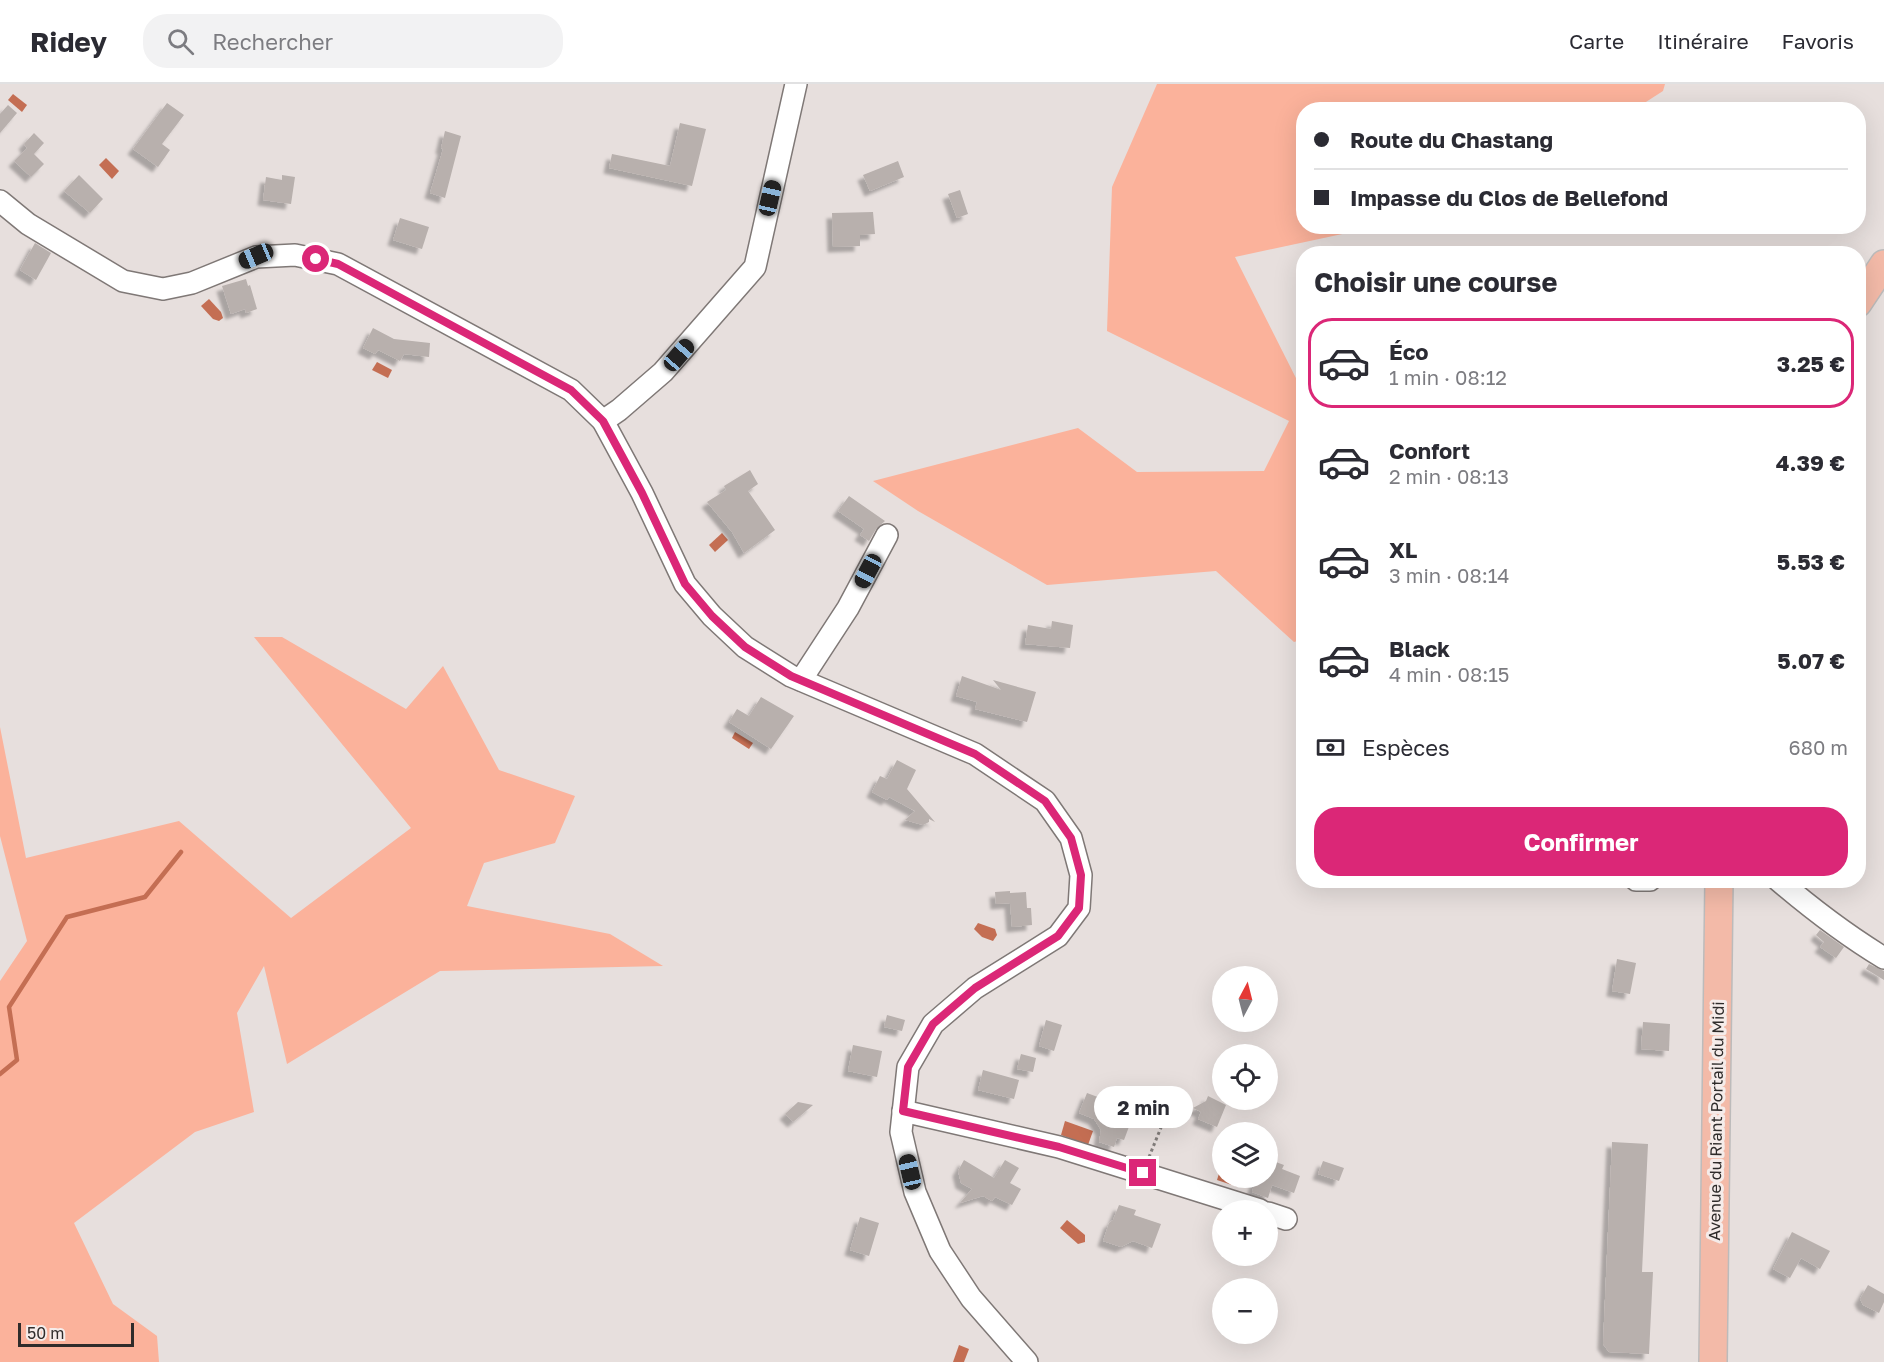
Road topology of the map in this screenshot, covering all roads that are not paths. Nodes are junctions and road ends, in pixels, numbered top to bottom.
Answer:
1 (796, 84) edge
2 (0, 201) edge
3 (1884, 264) edge
4 (1866, 291) edge
5 (603, 421) junction
6 (887, 535) dead end
7 (801, 680) junction
8 (1719, 888) edge
9 (1787, 888) edge
10 (1884, 958) edge
11 (903, 1111) junction
12 (1228, 1200) edge
13 (1027, 1362) edge
14 (1713, 1362) edge

1 - 5 street
2 - 5 street
3 - 4 main road
5 - 7 street
6 - 7 street
7 - 11 street
8 - 14 main road, Avenue du Riant Portail du Midi
9 - 10 street
11 - 12 street
11 - 13 street

